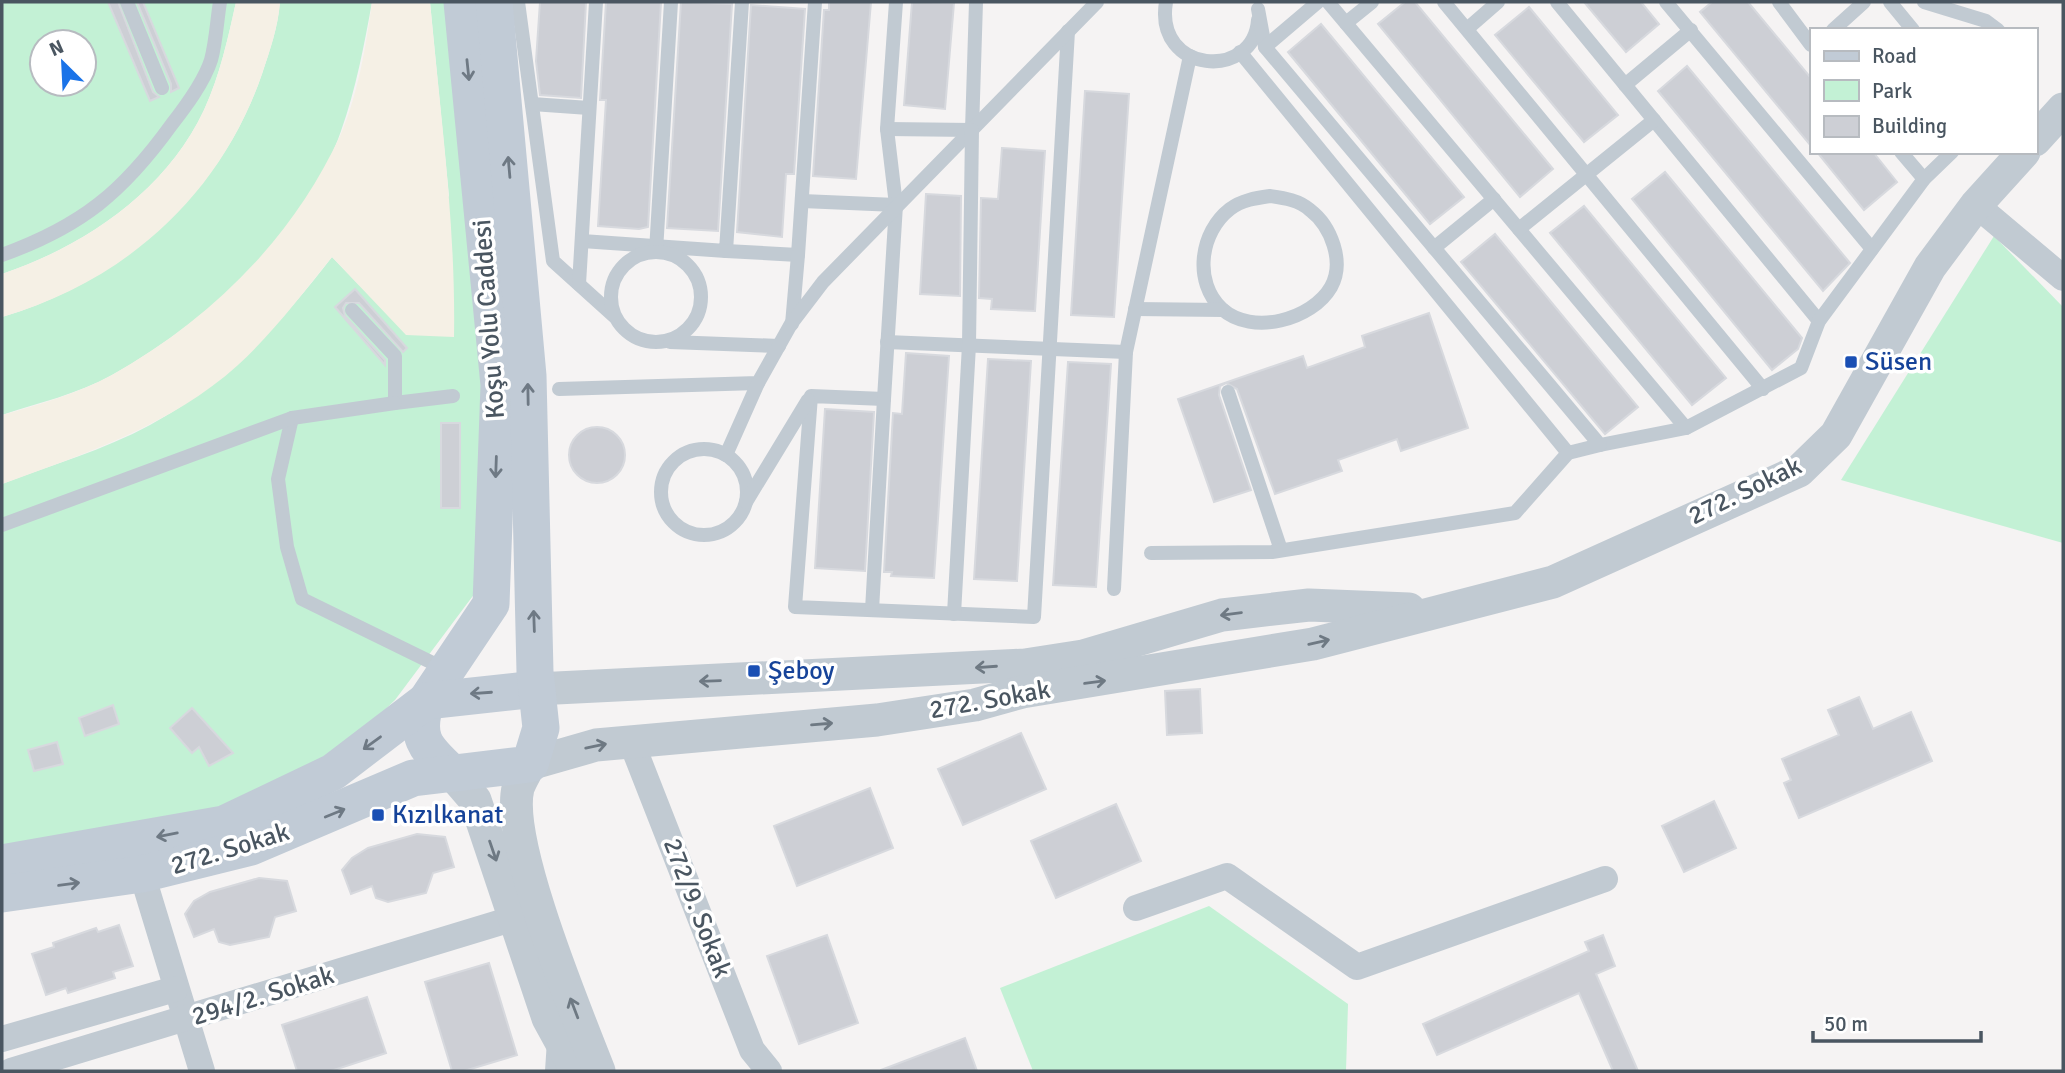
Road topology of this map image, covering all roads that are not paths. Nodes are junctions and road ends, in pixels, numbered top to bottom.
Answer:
1 (127, 2) edge
2 (220, 2) edge
3 (462, 2) edge
4 (494, 2) edge
5 (518, 2) edge
6 (596, 2) edge
7 (671, 2) edge
8 (742, 2) edge
9 (815, 2) edge
10 (895, 2) edge
11 (975, 2) edge
12 (1097, 2) edge
13 (1166, 2) edge
14 (1318, 2) edge
15 (1328, 2) edge
16 (1371, 2) edge
17 (1444, 2) edge
18 (1498, 2) edge
19 (1557, 2) edge
20 (1667, 2) edge
21 (1779, 2) edge
22 (1864, 2) edge
23 (1890, 2) edge
24 (1924, 2) edge
25 (1257, 5) edge
26 (1346, 23) junction
27 (1835, 28) edge
28 (1911, 28) edge
29 (1995, 28) edge
30 (1467, 29) junction
31 (1691, 30) junction
32 (1069, 31) junction
33 (1810, 45) edge
34 (1265, 47) junction
35 (1240, 52) junction
36 (1189, 56) junction
37 (1625, 85) junction
38 (162, 88) dead end
39 (532, 104) junction
40 (589, 108) junction
41 (2063, 109) edge
42 (1654, 120) junction
43 (887, 129) junction
44 (972, 130) junction
45 (2037, 138) edge
46 (1903, 154) edge
47 (1950, 154) edge
48 (2022, 154) edge
49 (1587, 174) junction
50 (1924, 179) junction
51 (1494, 200) junction
52 (802, 201) junction
53 (896, 205) junction
54 (1976, 205) junction
55 (1519, 229) junction
56 (582, 241) junction
57 (1434, 248) junction
58 (656, 249) junction
59 (1872, 249) junction
60 (726, 251) junction
61 (2, 255) edge
62 (798, 256) junction
63 (2063, 278) edge
64 (579, 284) junction
65 (1135, 309) junction
66 (352, 310) dead end
67 (1223, 310) junction
68 (614, 316) junction
69 (1819, 321) junction
70 (792, 324) junction
71 (665, 342) junction
72 (887, 342) junction
73 (970, 345) junction
74 (779, 346) junction
75 (1050, 349) junction
76 (1126, 352) junction
77 (758, 383) junction
78 (559, 389) dead end
79 (1763, 389) junction
80 (1228, 392) dead end
81 (453, 396) dead end
82 (811, 396) junction
83 (884, 399) junction
84 (395, 403) junction
85 (292, 418) junction
86 (1686, 428) junction
87 (1600, 445) junction
88 (1568, 453) junction
89 (726, 455) junction
90 (745, 503) junction
91 (2, 525) edge
92 (1281, 550) junction
93 (1151, 553) dead end
94 (1114, 589) dead end
95 (872, 610) junction
96 (954, 614) junction
97 (448, 670) junction
98 (1023, 678) junction
99 (537, 690) junction
100 (426, 701) junction
101 (631, 741) junction
102 (530, 764) junction
103 (450, 771) junction
104 (2, 863) edge
105 (142, 874) junction
106 (1605, 879) dead end
107 (2, 894) edge
108 (1136, 908) dead end
109 (515, 918) junction
110 (175, 989) junction
111 (185, 1020) junction
112 (555, 1030) junction
113 (2, 1039) edge
114 (26, 1069) edge
115 (202, 1071) edge
116 (552, 1071) edge
117 (577, 1071) edge
118 (599, 1071) edge
119 (769, 1071) edge

1 - 38 lane
2 - 61 lane
3 -> 97 main road, Koşu Yolu Caddesi
99 -> 4 main road, Koşu Yolu Caddesi
5 - 39 lane
6 - 40 lane
7 - 58 lane
8 - 60 lane
9 - 52 lane
10 - 43 lane
11 - 44 lane
12 - 32 lane
13 - 36 lane
14 - 34 lane
15 - 26 lane
16 - 26 lane
17 - 30 lane
18 - 30 lane
19 - 37 lane
20 - 31 lane
21 - 33 lane
22 - 27 lane
23 - 28 lane
24 - 29 lane
25 - 34 lane
25 - 35 lane
26 - 51 lane
30 - 49 lane
31 - 37 lane
31 - 59 lane
32 - 44 lane
32 - 75 lane
34 - 57 lane
35 - 36 lane
35 - 88 lane
36 - 65 lane
37 - 42 lane
39 - 40 lane
39 - 64 lane
40 - 56 lane
41 - 45 street
42 - 49 lane
42 - 69 lane
43 - 44 lane
43 - 53 lane
44 - 53 lane
44 - 73 lane
46 - 50 lane
47 - 50 lane
48 - 54 street, 272. Sokak
49 - 55 lane
49 - 79 lane
50 - 59 lane
51 - 55 lane
51 - 57 lane
52 - 53 lane
52 - 62 lane
53 - 70 lane
53 - 72 lane
54 - 63 street
54 - 98 street, 272. Sokak
55 - 86 lane
56 - 58 lane
56 - 64 lane
57 - 87 lane
58 - 60 lane
58 - 68 lane
58 - 71 lane
59 - 69 lane
60 - 62 lane
62 - 70 lane
64 - 68 lane
65 - 67 lane
65 - 76 lane
66 - 84 lane
67 - 67 lane
68 - 71 lane
69 - 79 lane
70 - 74 lane
71 - 74 lane
72 - 73 lane
72 - 83 lane
73 - 75 lane
73 - 96 lane
74 - 77 lane
75 - 76 lane
75 - 96 lane
76 - 94 lane
77 - 78 lane
77 - 89 lane
79 - 86 lane
80 - 92 lane
81 - 84 lane
82 - 83 lane
82 - 90 lane
82 - 95 lane
83 - 95 lane
84 - 85 lane
85 - 91 lane
85 - 97 lane
86 - 87 lane
87 - 88 lane
88 - 92 lane
89 - 90 lane
89 - 90 lane
92 - 93 lane
95 - 96 lane
97 - 100 main road, Koşu Yolu Caddesi
98 -> 99 street, 272. Sokak
101 -> 98 street, 272. Sokak
99 -> 100 main road, 272. Sokak
99 - 102 main road
100 - 103 main road
100 -> 104 main road, 272. Sokak
102 -> 101 street, 272. Sokak
101 - 119 street, 272/9. Sokak
102 - 103 main road, 272. Sokak
118 -> 102 street
105 -> 103 main road, 272. Sokak
103 -> 109 street
107 -> 105 main road, 272. Sokak
105 - 110 street
106 - 108 street
109 - 111 street, 294/2. Sokak
109 - 112 street
110 - 111 street
110 - 113 street
111 - 114 street, 294/2. Sokak
111 - 115 street
112 - 116 lane
112 - 117 street

